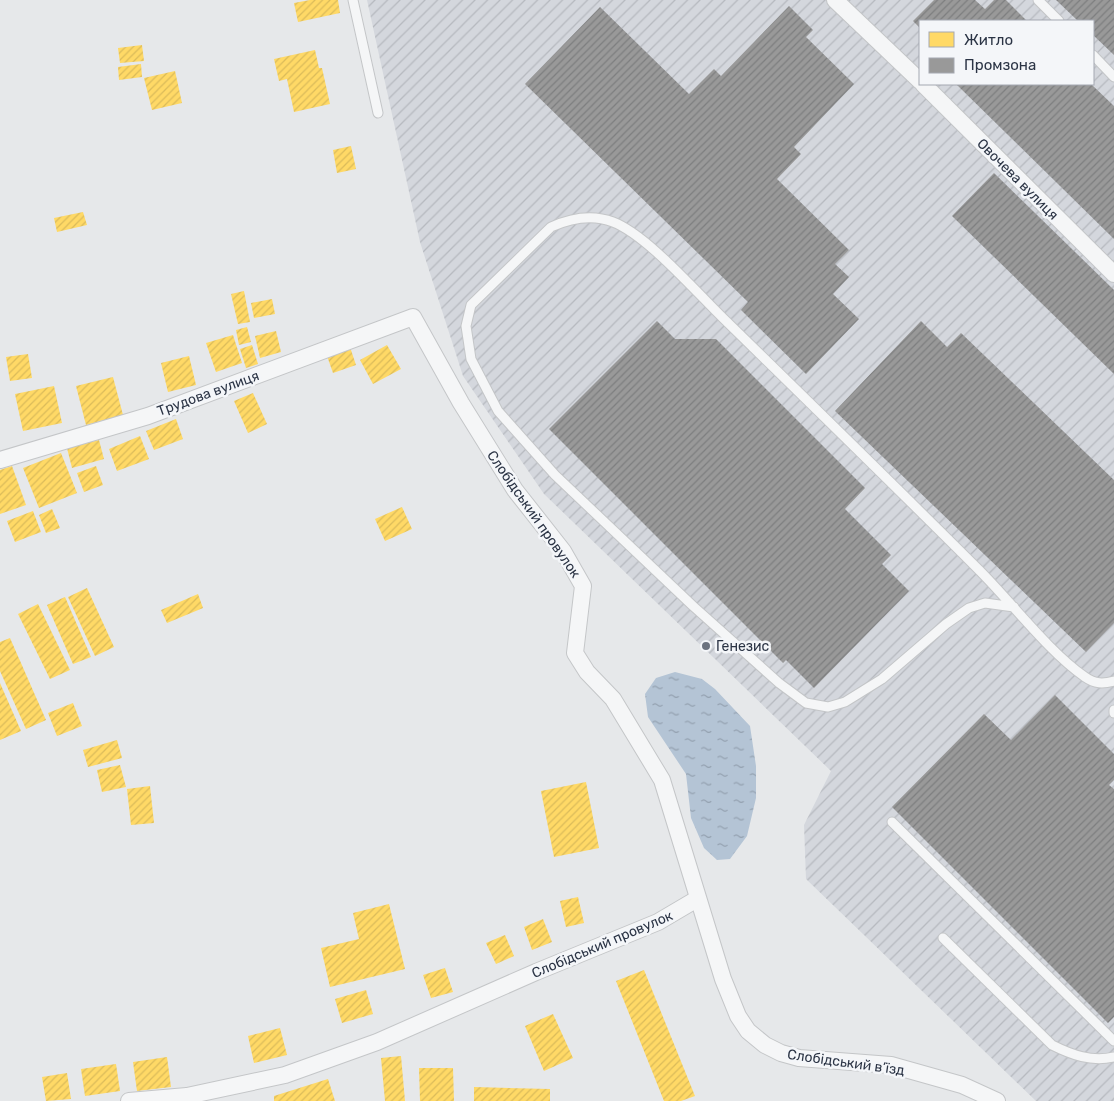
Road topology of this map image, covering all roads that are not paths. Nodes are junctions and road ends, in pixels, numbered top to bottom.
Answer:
1 (353, 0) edge
2 (835, 0) edge
3 (1038, 0) edge
4 (1058, 20) edge
5 (1094, 56) edge
6 (1114, 77) edge
7 (919, 81) edge
8 (923, 85) edge
9 (378, 114) dead end
10 (1114, 274) edge
11 (413, 317) joint
12 (0, 460) edge
13 (1014, 607) junction
14 (1114, 681) edge
15 (892, 822) dead end
16 (697, 899) junction
17 (943, 938) dead end
18 (1114, 1041) edge
19 (1114, 1057) edge
20 (129, 1101) edge
21 (997, 1101) edge

1 - 9 lane
2 - 7 street, Овочева вулиця
3 - 4 lane
5 - 6 lane
8 - 10 street, Овочева вулиця
11 - 12 street, Трудова вулиця
11 - 16 street, Слобідський провулок
13 - 13 lane
13 - 14 lane
15 - 18 lane
16 - 20 street, Слобідський провулок
16 - 21 street, Слобідський в’їзд
17 - 19 lane

